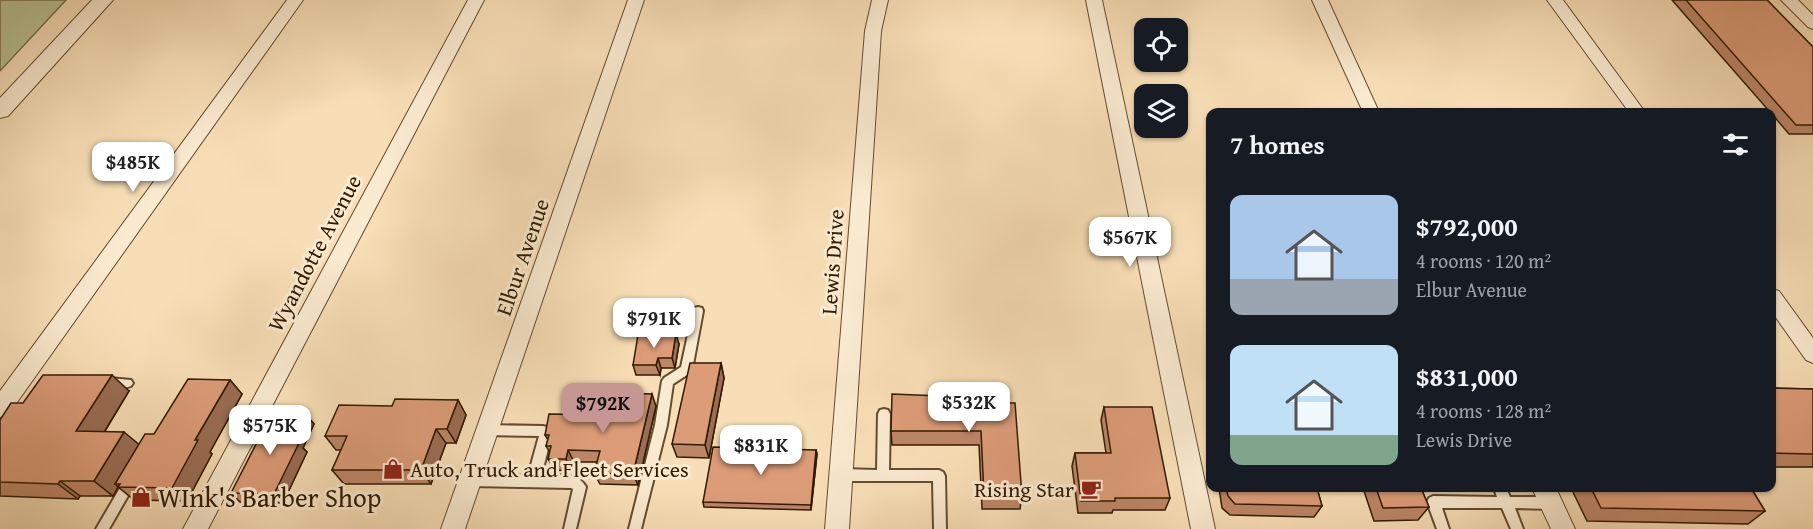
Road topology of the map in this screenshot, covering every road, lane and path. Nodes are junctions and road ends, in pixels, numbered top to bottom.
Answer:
1 (103, 0) edge
2 (295, 0) edge
3 (476, 0) edge
4 (636, 0) edge
5 (880, 0) edge
6 (1094, 0) edge
7 (1320, 0) edge
8 (1556, 0) edge
9 (1789, 0) edge
10 (1813, 24) edge
11 (1369, 108) edge
12 (1634, 108) edge
13 (0, 111) edge
14 (1776, 303) edge
15 (698, 311) dead end
16 (1813, 354) edge
17 (92, 383) edge
18 (127, 383) dead end
19 (0, 408) edge
20 (884, 414) dead end
21 (487, 430) junction
22 (137, 470) edge
23 (841, 475) junction
24 (883, 475) junction
25 (470, 480) junction
26 (533, 481) junction
27 (1502, 492) edge
28 (1547, 495) edge
29 (1506, 503) junction
30 (102, 529) edge
31 (195, 529) edge
32 (453, 529) edge
33 (570, 529) edge
34 (635, 529) edge
35 (837, 529) edge
36 (940, 529) edge
37 (1203, 529) edge
38 (1443, 529) edge
39 (1517, 529) edge
40 (1563, 529) edge

1 - 13 street
2 - 19 street
3 - 31 street, Wyandotte Avenue
4 - 21 street, Elbur Avenue
5 - 23 street, Lewis Drive
6 - 37 street
7 - 11 street
8 - 12 street
9 - 10 street
14 - 16 street
15 - 34 lane
17 - 18 lane
20 - 24 lane
21 - 25 street, Elbur Avenue
21 - 26 lane
22 - 30 lane
23 - 24 lane
23 - 35 street, Lewis Drive
24 - 36 lane
25 - 26 lane
25 - 32 street, Elbur Avenue
26 - 33 lane
27 - 29 lane
28 - 29 lane
28 - 40 street
29 - 38 lane
29 - 39 lane

